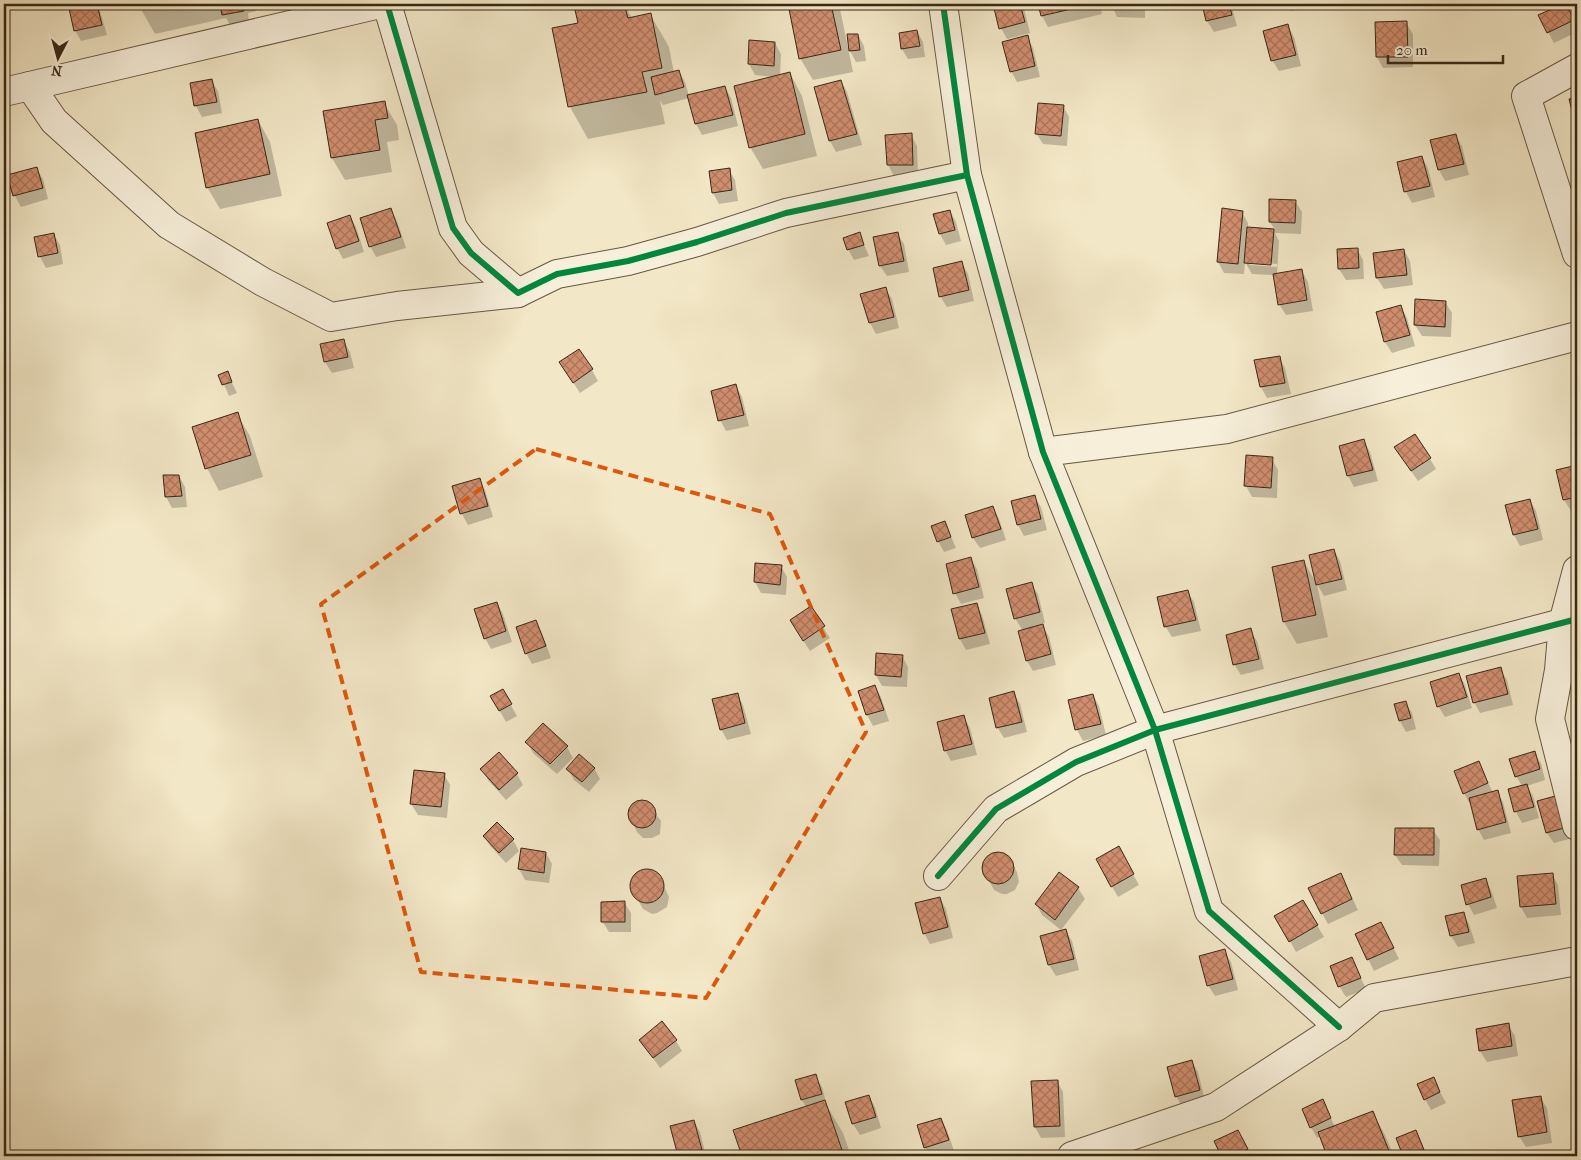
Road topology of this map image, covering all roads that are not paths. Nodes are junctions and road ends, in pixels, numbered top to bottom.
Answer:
1 (380, 4) edge
2 (388, 4) edge
3 (943, 4) edge
4 (1577, 68) edge
5 (30, 86) junction
6 (4, 92) edge
7 (967, 175) junction
8 (1577, 254) edge
9 (518, 293) junction
10 (1577, 336) edge
11 (1043, 452) junction
12 (1577, 570) edge
13 (1570, 621) edge
14 (1155, 730) junction
15 (1577, 826) edge
16 (938, 876) dead end
17 (1577, 961) edge
18 (1339, 1027) junction
19 (1072, 1156) edge

1 - 5 street
2 - 9 street
3 - 7 street
4 - 8 street
5 - 6 street
5 - 9 street
7 - 9 street
7 - 11 street
10 - 11 street
11 - 14 street
12 - 13 street
13 - 14 street
13 - 15 street
14 - 16 street
14 - 18 street
17 - 18 street
18 - 19 street

